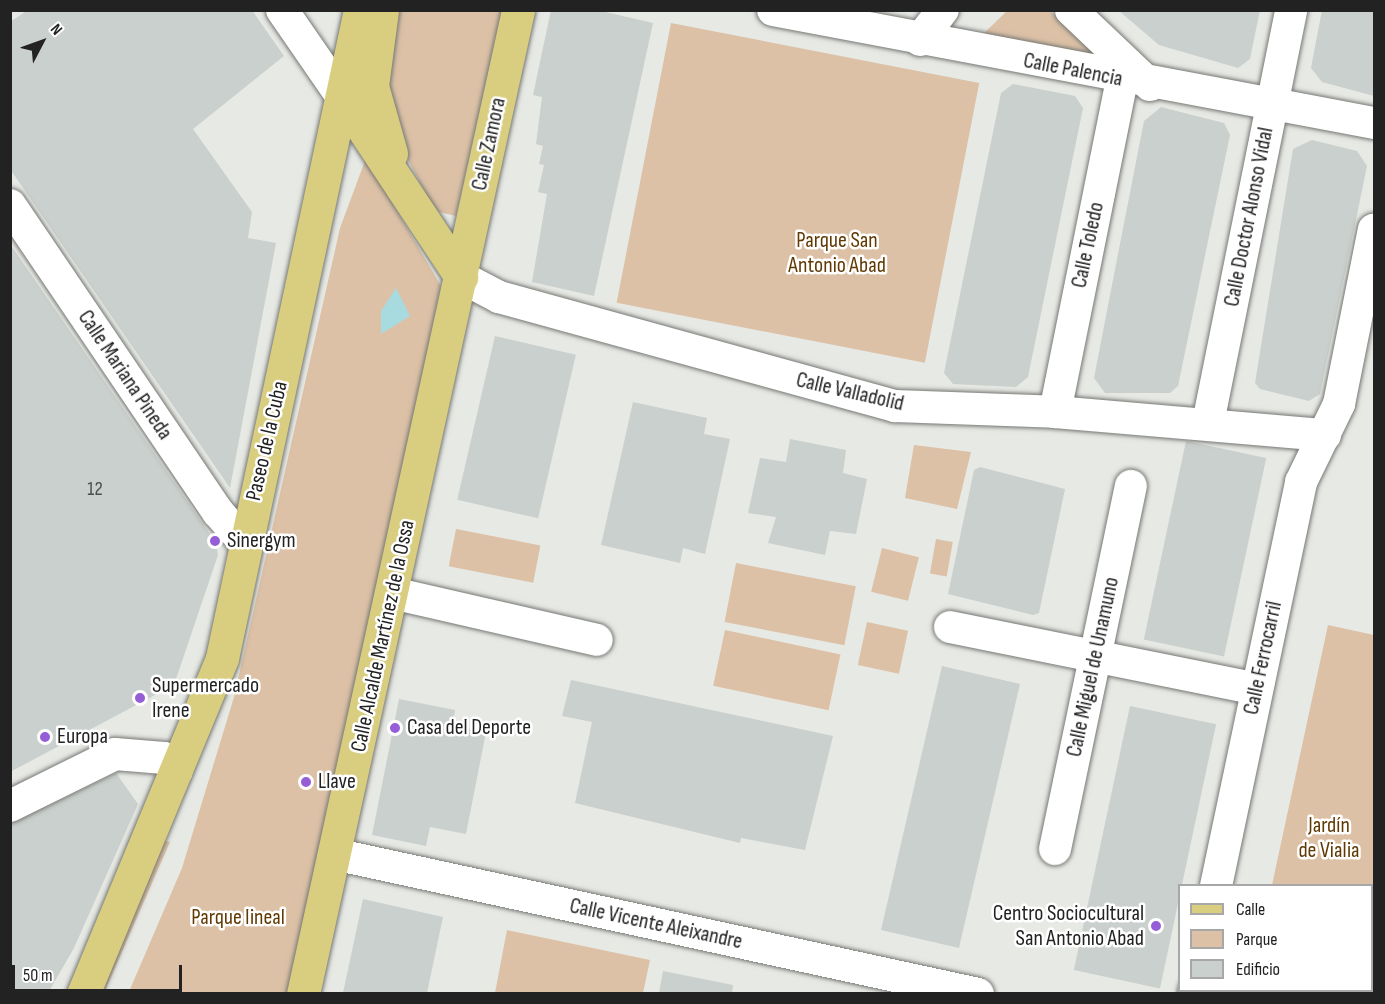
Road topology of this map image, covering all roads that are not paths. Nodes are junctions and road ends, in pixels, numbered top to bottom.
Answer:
1 (282, 10) edge
2 (360, 10) edge
3 (382, 10) edge
4 (518, 10) edge
5 (773, 10) edge
6 (943, 10) edge
7 (1071, 10) edge
8 (1290, 10) edge
9 (920, 40) junction
10 (1136, 82) junction
11 (342, 97) junction
12 (1271, 102) junction
13 (1374, 123) edge
14 (402, 183) junction
15 (10, 205) edge
16 (1374, 230) edge
17 (461, 277) junction
18 (1055, 412) junction
19 (1208, 423) junction
20 (1325, 435) junction
21 (1131, 486) dead end
22 (243, 541) junction
23 (392, 593) junction
24 (950, 627) dead end
25 (597, 640) dead end
26 (1094, 658) junction
27 (1257, 689) junction
28 (177, 771) junction
29 (10, 806) edge
30 (1055, 849) dead end
31 (334, 854) junction
32 (1216, 884) edge
33 (886, 984) edge
34 (83, 993) edge
35 (303, 993) edge
36 (978, 993) edge

1 - 11 street
2 - 11 main road, Paseo de la Cuba
3 - 14 main road
4 - 17 main road, Calle Zamora
5 - 9 street, Calle Palencia
6 - 9 street
7 - 10 street
8 - 12 street, Calle Doctor Alonso Vidal
9 - 10 street, Calle Palencia
10 - 12 street, Calle Palencia
10 - 18 street, Calle Toledo
11 - 14 main road
11 - 22 main road, Paseo de la Cuba
12 - 13 street, Calle Palencia
12 - 19 street, Calle Doctor Alonso Vidal
14 - 17 main road
15 - 22 street, Calle Mariana Pineda
16 - 20 street, Calle Ferrocarril
17 - 18 street, Calle Valladolid
17 - 23 main road, Calle Alcalde Martínez de la Ossa
18 - 19 street, Calle Valladolid
19 - 20 street, Calle Valladolid
20 - 27 street, Calle Ferrocarril
21 - 26 street, Calle Miguel de Unamuno
22 - 28 main road, Paseo de la Cuba
23 - 25 street
23 - 31 main road, Calle Alcalde Martínez de la Ossa
24 - 26 street
26 - 27 street
26 - 30 street, Calle Miguel de Unamuno
27 - 32 street, Calle Ferrocarril
28 - 29 street
28 - 34 main road, Paseo de la Cuba
31 - 33 street, Calle Vicente Aleixandre
31 - 35 main road, Calle Alcalde Martínez de la Ossa
33 - 36 street, Calle Vicente Aleixandre

